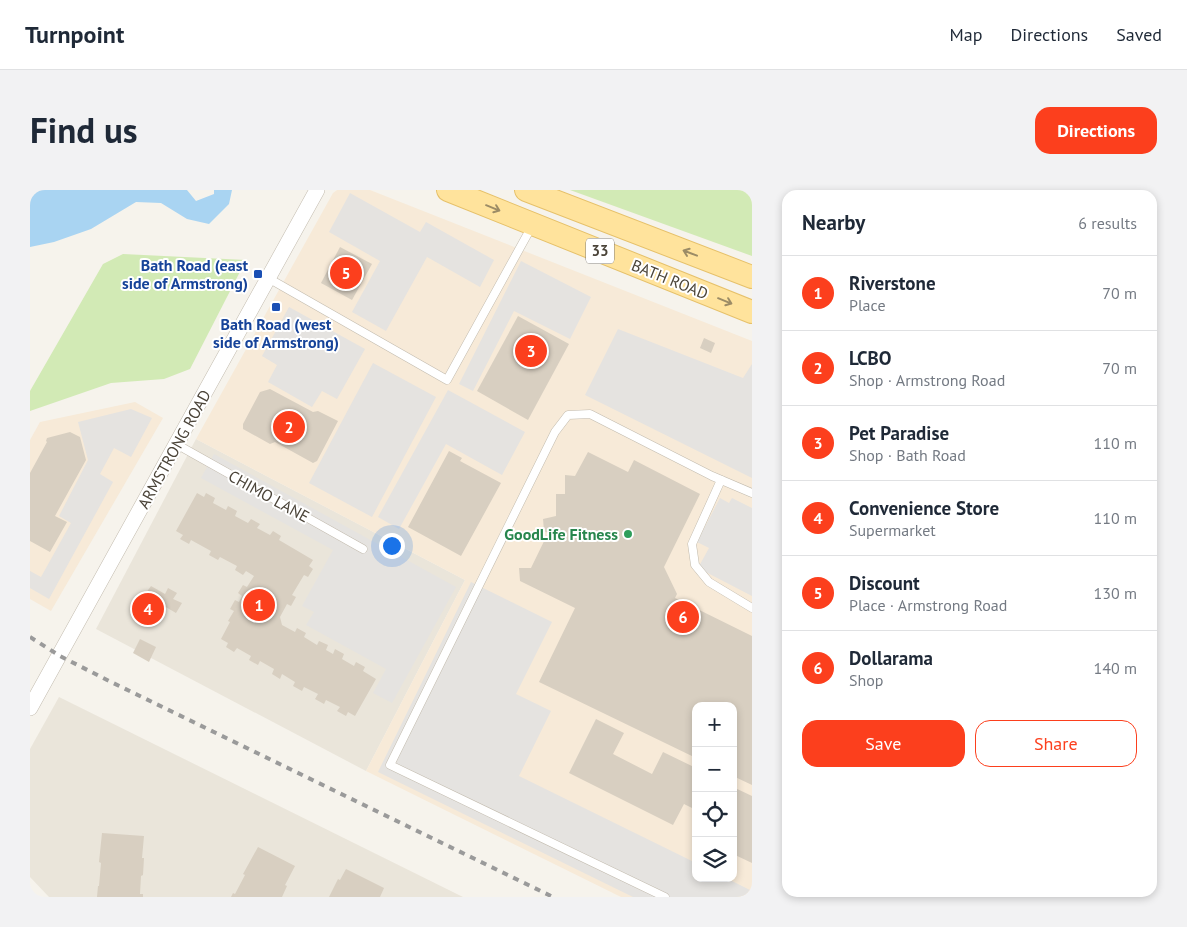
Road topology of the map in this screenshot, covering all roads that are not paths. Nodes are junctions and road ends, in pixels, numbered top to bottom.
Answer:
1 (317, 190) edge
2 (448, 190) edge
3 (526, 190) edge
4 (533, 224) junction
5 (752, 277) edge
6 (268, 278) junction
7 (752, 312) edge
8 (176, 444) junction
9 (721, 480) junction
10 (752, 493) edge
11 (363, 549) dead end
12 (752, 608) edge
13 (30, 708) edge
14 (665, 897) edge

1 - 6 street, ARMSTRONG ROAD
2 -> 4 main road, BATH ROAD / 33
5 -> 3 main road, BATH ROAD / 33
4 - 6 lane
4 -> 7 main road, BATH ROAD / 33
6 - 8 street, ARMSTRONG ROAD
8 - 11 lane, CHIMO LANE
8 - 13 street, ARMSTRONG ROAD
9 - 10 lane
9 - 12 lane
9 - 14 lane

